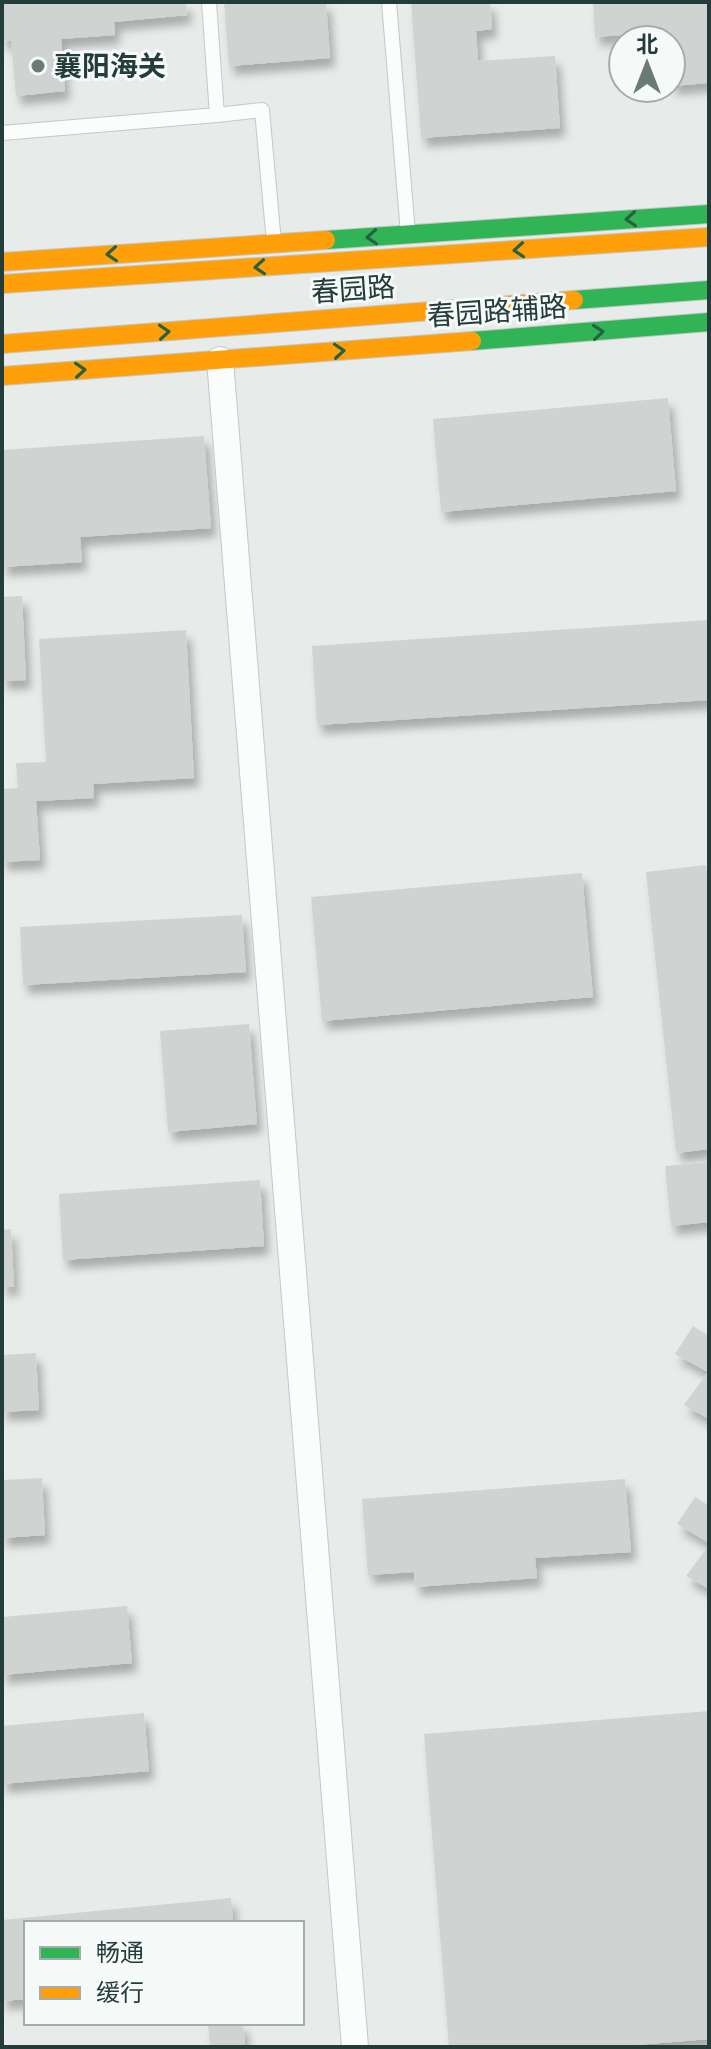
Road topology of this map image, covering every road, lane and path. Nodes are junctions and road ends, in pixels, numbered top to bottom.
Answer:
1 (209, 2) edge
2 (389, 2) edge
3 (217, 115) junction
4 (2, 133) edge
5 (709, 214) edge
6 (408, 234) junction
7 (709, 237) edge
8 (274, 244) junction
9 (2, 262) edge
10 (2, 284) edge
11 (709, 290) edge
12 (709, 322) edge
13 (2, 344) edge
14 (220, 360) junction
15 (2, 376) edge
16 (355, 2047) edge

1 - 3 lane
2 - 6 lane
3 - 4 lane
3 - 8 lane
5 -> 6 street
6 -> 8 street
7 -> 10 street, 春园路
8 -> 9 street
13 -> 11 street, 春园路
14 -> 12 street, 春园路辅路
15 -> 14 street, 春园路辅路
14 - 16 street

